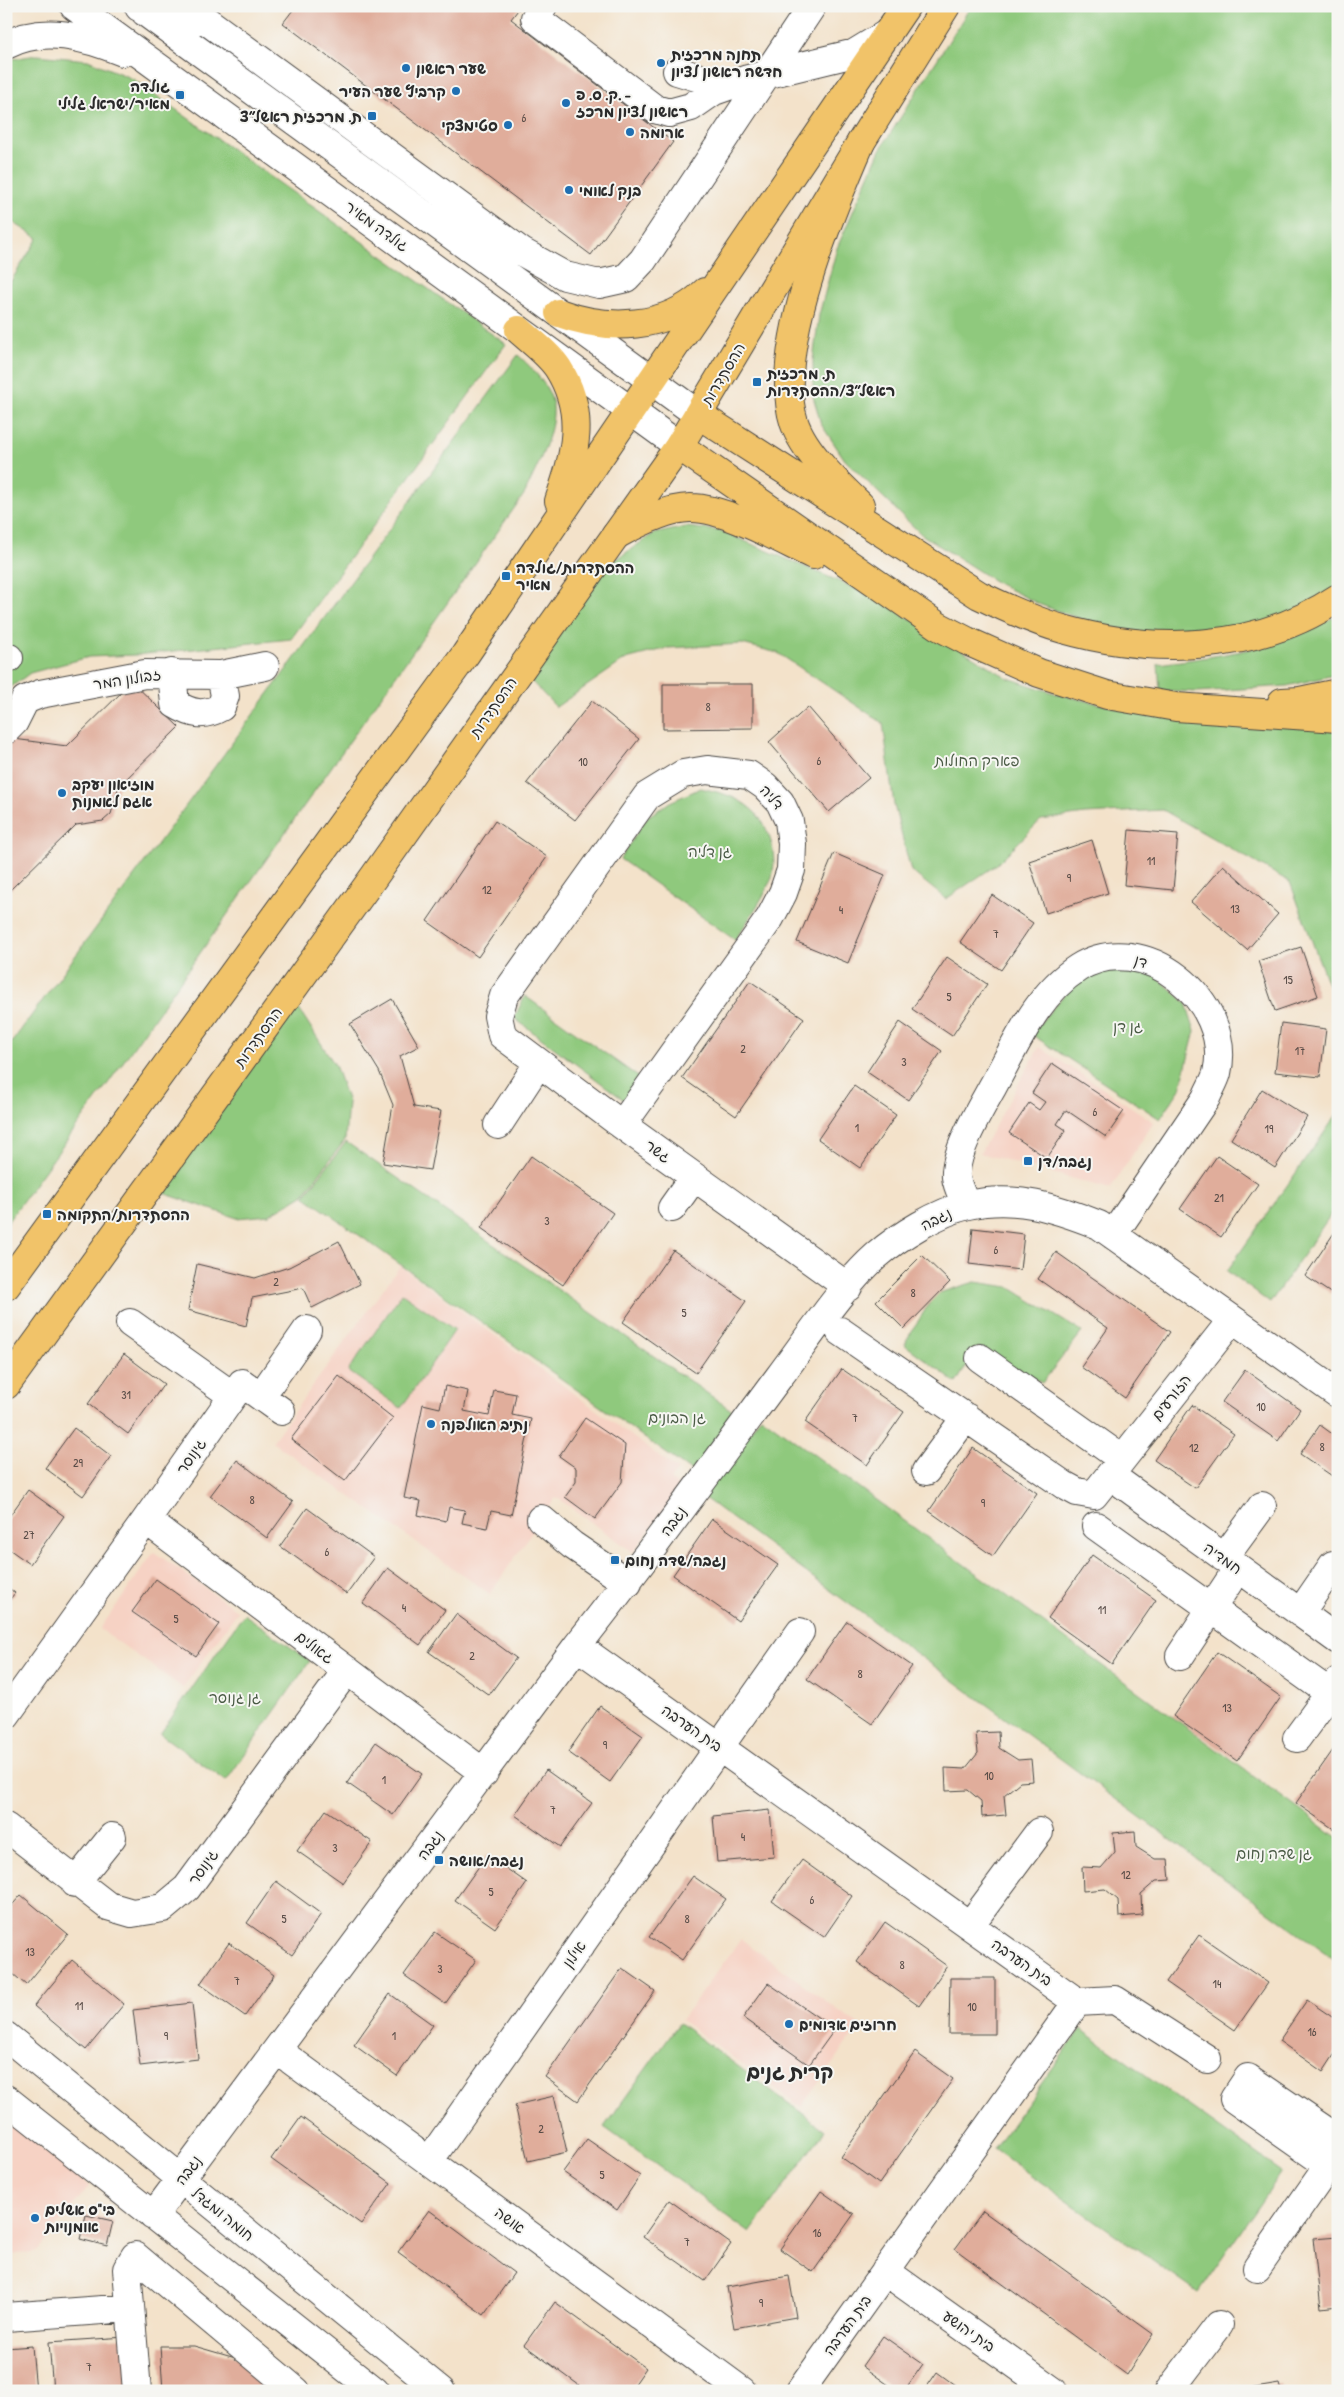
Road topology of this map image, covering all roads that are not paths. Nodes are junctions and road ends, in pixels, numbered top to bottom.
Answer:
1 (74, 6) edge
2 (543, 6) edge
3 (812, 6) edge
4 (906, 6) edge
5 (946, 6) edge
6 (138, 7) edge
7 (220, 18) edge
8 (888, 33) junction
9 (6, 44) edge
10 (158, 67) junction
11 (676, 71) dead end
12 (768, 74) junction
13 (714, 91) junction
14 (861, 142) junction
15 (487, 228) junction
16 (724, 273) junction
17 (520, 284) junction
18 (559, 313) junction
19 (519, 330) junction
20 (653, 381) junction
21 (631, 411) junction
22 (699, 414) junction
23 (679, 446) junction
24 (549, 531) junction
25 (616, 535) junction
26 (905, 547) junction
27 (876, 584) junction
28 (1338, 598) edge
29 (265, 666) dead end
30 (172, 673) junction
31 (221, 675) junction
32 (1338, 693) edge
33 (1198, 708) junction
34 (1338, 718) edge
35 (6, 730) edge
36 (504, 996) joint
37 (538, 1064) junction
38 (498, 1125) dead end
39 (622, 1125) junction
40 (694, 1177) junction
41 (966, 1205) junction
42 (672, 1208) dead end
43 (1113, 1235) junction
44 (6, 1286) edge
45 (848, 1287) junction
46 (1232, 1320) junction
47 (130, 1324) dead end
48 (307, 1330) dead end
49 (840, 1331) dead end
50 (980, 1358) dead end
51 (6, 1385) edge
52 (1338, 1394) edge
53 (232, 1396) junction
54 (966, 1417) junction
55 (1116, 1467) junction
56 (926, 1471) dead end
57 (1262, 1506) dead end
58 (541, 1519) dead end
59 (146, 1520) junction
60 (1096, 1526) dead end
61 (1231, 1563) junction
62 (1333, 1565) dead end
63 (628, 1583) junction
64 (1211, 1609) junction
65 (1300, 1613) junction
66 (800, 1632) dead end
67 (1338, 1640) edge
68 (577, 1646) junction
69 (1180, 1656) dead end
70 (347, 1670) junction
71 (1335, 1692) edge
72 (6, 1715) edge
73 (1297, 1738) dead end
74 (719, 1747) junction
75 (484, 1773) junction
76 (6, 1827) edge
77 (1039, 1832) dead end
78 (112, 1837) dead end
79 (75, 1883) junction
80 (970, 1925) junction
81 (1077, 2002) junction
82 (6, 2036) edge
83 (277, 2050) junction
84 (1207, 2059) dead end
85 (1248, 2078) dead end
86 (6, 2099) edge
87 (1336, 2142) edge
88 (429, 2161) junction
89 (180, 2180) junction
90 (153, 2216) junction
91 (1257, 2268) dead end
92 (885, 2271) junction
93 (130, 2308) junction
94 (6, 2317) edge
95 (1218, 2325) dead end
96 (137, 2391) edge
97 (296, 2391) edge
98 (375, 2391) edge
99 (441, 2391) edge
100 (742, 2391) edge
101 (800, 2391) edge
102 (1053, 2391) edge
103 (1169, 2391) edge

1 - 10 street, גולדה מאיר
2 - 13 street
3 - 12 street
4 - 8 main road
5 - 14 main road, ההסתדרות
6 - 7 street
6 - 17 street
7 - 15 street
8 - 12 street
8 - 16 main road
9 - 10 street
10 - 19 street, גולדה מאיר
11 - 13 street
12 - 13 street
12 - 15 street
14 - 22 main road, ההסתדרות
14 - 26 main road
15 - 17 street
16 - 18 main road
16 - 20 main road
17 - 18 street
18 - 20 street
19 - 21 street, גולדה מאיר
19 - 24 main road
20 - 21 main road
20 - 22 street
21 - 23 street, גולדה מאיר
21 - 24 main road
22 - 23 main road, ההסתדרות
22 - 26 main road
23 - 25 main road, ההסתדרות
23 - 27 main road
24 - 44 main road
25 - 27 main road
25 - 51 main road, ההסתדרות
26 - 28 main road
27 - 33 main road
29 - 31 street, זבולון המר
30 - 31 street, זבולון המר
30 - 31 street
30 - 35 street, זבולון המר
32 - 33 main road
33 - 34 main road
36 - 37 street, גשר
36 - 39 street, דליה
37 - 38 street
37 - 39 street, גשר
39 - 40 street, גשר
40 - 42 street
40 - 45 street, גשר
41 - 43 street, נגבה
41 - 43 street, דן
41 - 45 street, נגבה
43 - 46 street, נגבה
45 - 63 street, נגבה
46 - 52 street, נגבה
46 - 55 street, הזורעים
47 - 53 street
48 - 53 street, גינוסר
49 - 54 street
50 - 55 street, חמדיה
53 - 59 street, גינוסר
54 - 55 street, הזורעים
54 - 56 street
55 - 61 street, חמדיה
57 - 61 street
58 - 63 street
59 - 70 street, גאולים
59 - 72 street, גינוסר
60 - 64 street
61 - 64 street
61 - 65 street, חמדיה
62 - 65 street
63 - 68 street, נגבה
64 - 69 street
64 - 71 street
65 - 67 street, חמדיה
66 - 74 street, אילון
68 - 74 street, בית הערבה
68 - 75 street, נגבה
70 - 75 street, גאולים
70 - 79 street, גינוסר
71 - 73 street
74 - 80 street, בית הערבה
74 - 88 street, אילון
75 - 83 street, נגבה
76 - 79 street, גינוסר
77 - 80 street
78 - 79 street
80 - 81 street, בית הערבה
81 - 84 street
81 - 92 street, בית הערבה
82 - 89 street, חומה ומגדל
83 - 88 street, אושה
83 - 89 street, נגבה
85 - 87 street
86 - 90 street
87 - 91 street
88 - 100 street, אושה
89 - 90 street, נגבה
89 - 99 street, חומה ומגדל
90 - 98 street
92 - 101 street, בית הערבה
92 - 102 street, בית יהושע
93 - 94 street
93 - 96 street
93 - 97 street
95 - 103 street

